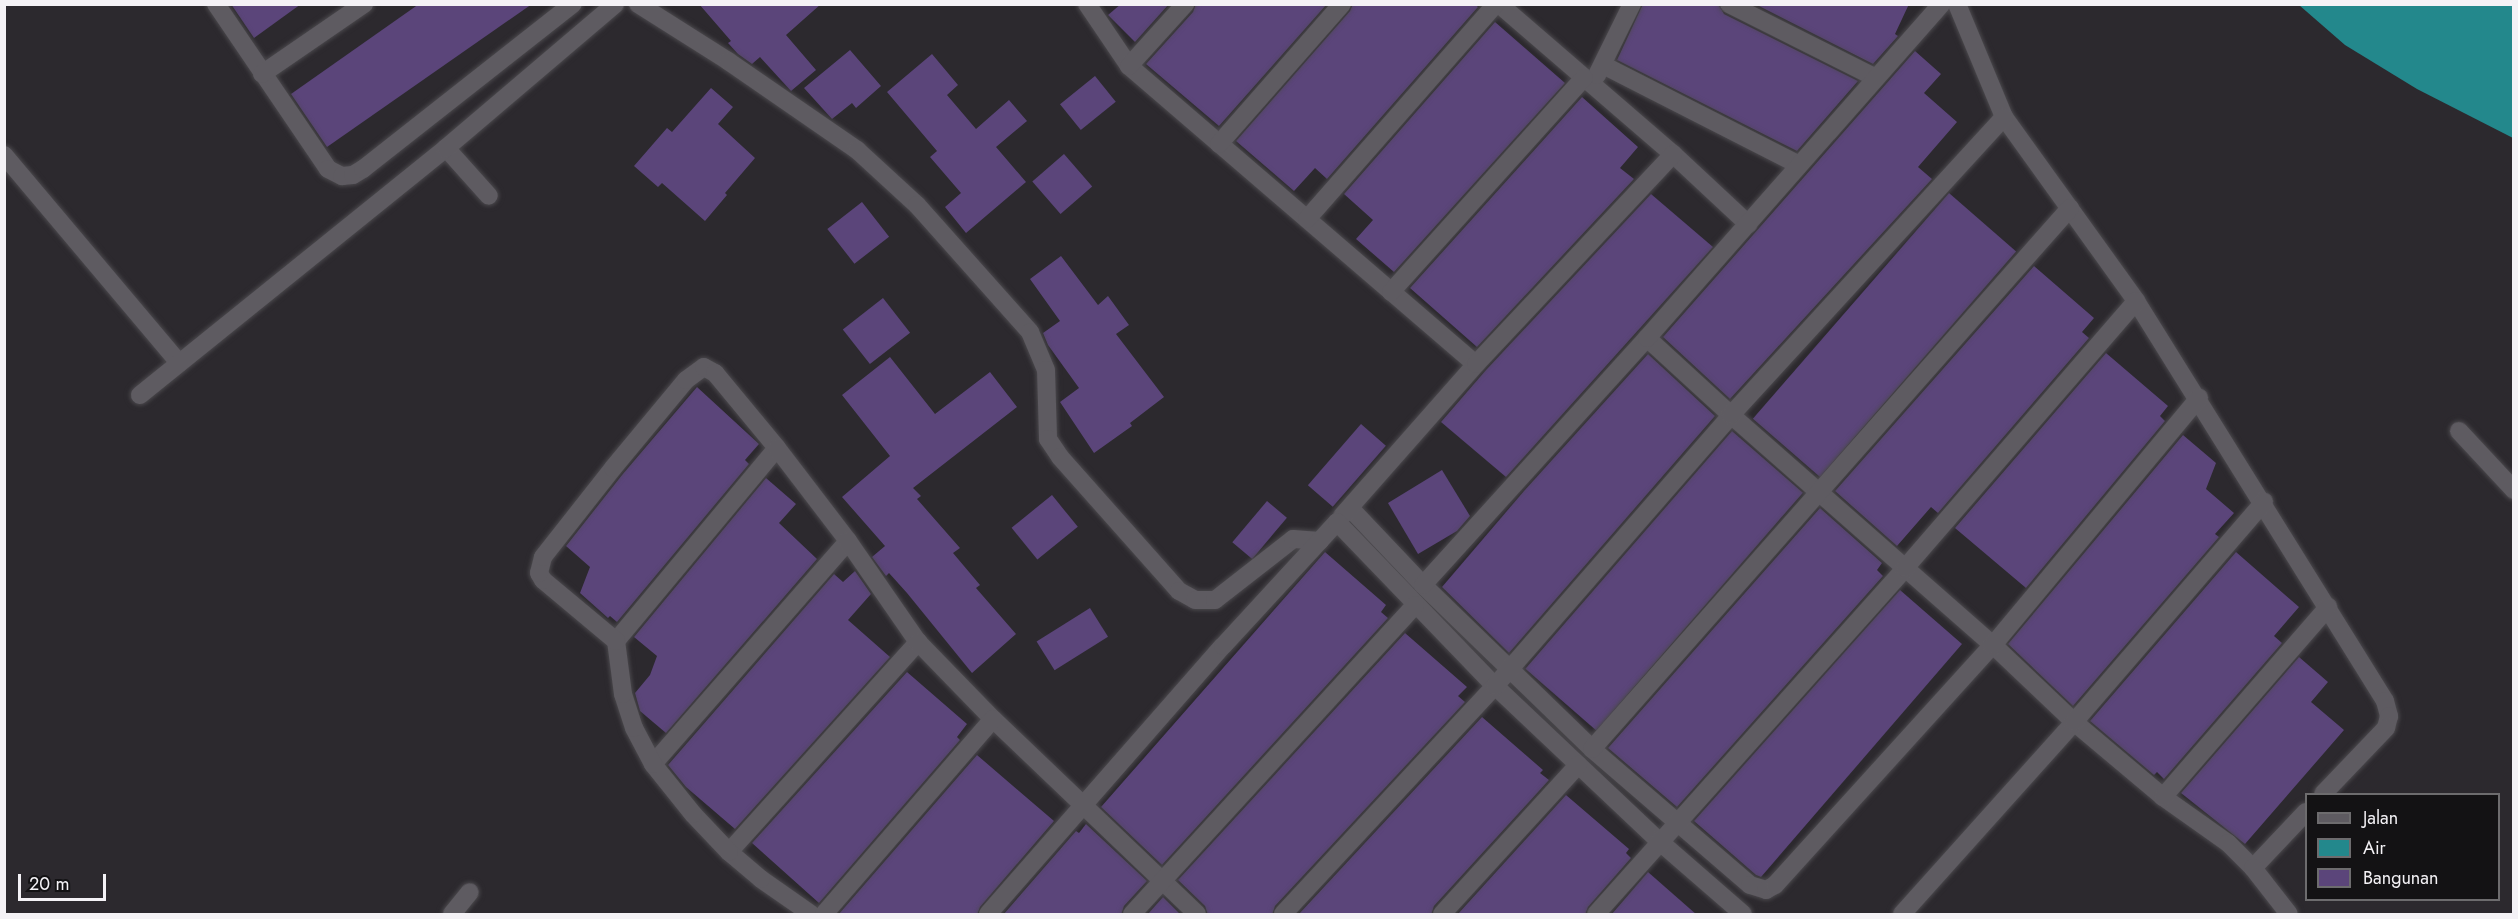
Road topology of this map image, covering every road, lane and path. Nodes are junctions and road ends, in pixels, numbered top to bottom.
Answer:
1 (216, 4) edge
2 (364, 4) edge
3 (573, 4) edge
4 (615, 4) edge
5 (639, 4) edge
6 (1087, 4) edge
7 (1185, 4) edge
8 (1342, 4) edge
9 (1497, 4) edge
10 (1632, 4) edge
11 (1729, 4) edge
12 (1941, 4) edge
13 (1957, 4) edge
14 (1603, 65) junction
15 (1129, 66) junction
16 (262, 74) junction
17 (1874, 77) junction
18 (1588, 81) junction
19 (2004, 117) junction
20 (1219, 144) junction
21 (446, 148) junction
22 (1672, 154) junction
23 (4, 155) edge
24 (1799, 165) junction
25 (489, 196) dead end
26 (2070, 208) junction
27 (1307, 219) junction
28 (1748, 224) junction
29 (1391, 292) junction
30 (2136, 301) junction
31 (1647, 338) junction
32 (179, 363) junction
33 (1476, 364) junction
34 (140, 394) dead end
35 (2199, 398) junction
36 (1731, 416) junction
37 (2459, 431) dead end
38 (777, 448) junction
39 (2514, 490) edge
40 (1821, 493) junction
41 (2264, 502) junction
42 (1350, 508) junction
43 (1337, 522) junction
44 (848, 541) junction
45 (1320, 541) junction
46 (1905, 568) junction
47 (1423, 585) junction
48 (1415, 605) junction
49 (2328, 607) junction
50 (616, 641) junction
51 (918, 642) junction
52 (1993, 645) junction
53 (1511, 667) junction
54 (1495, 686) junction
55 (993, 719) junction
56 (2074, 722) junction
57 (1593, 749) junction
58 (653, 764) junction
59 (1578, 765) junction
60 (2325, 793) edge
61 (2163, 797) junction
62 (1082, 805) junction
63 (2305, 814) edge
64 (1676, 822) junction
65 (1659, 841) junction
66 (729, 852) junction
67 (2253, 868) junction
68 (1161, 880) junction
69 (471, 892) dead end
70 (452, 915) edge
71 (811, 915) edge
72 (824, 915) edge
73 (988, 915) edge
74 (1132, 915) edge
75 (1197, 915) edge
76 (1283, 915) edge
77 (1442, 915) edge
78 (1596, 915) edge
79 (1743, 915) edge
80 (1902, 915) edge
81 (2289, 915) edge

1 - 16 street
2 - 16 street
3 - 16 street
4 - 21 street
5 - 45 street
6 - 15 street
7 - 15 street
8 - 20 street
9 - 18 street
9 - 27 street
10 - 14 street
11 - 17 street
12 - 17 street
13 - 19 street
14 - 18 street
14 - 24 street
15 - 20 street
17 - 24 street
18 - 22 street
18 - 29 street
19 - 26 street
19 - 36 street
20 - 27 street
21 - 25 street
21 - 32 street
22 - 28 street
22 - 33 street
23 - 32 street
24 - 28 street
26 - 30 street
26 - 40 street
27 - 29 street
28 - 31 street
29 - 33 street
30 - 35 street
30 - 46 street
31 - 36 street
31 - 47 street
32 - 34 street
33 - 42 street
35 - 41 street
35 - 52 street
36 - 40 street
36 - 53 street
37 - 39 street
38 - 44 street
38 - 50 street
38 - 50 street
40 - 46 street
40 - 57 street
41 - 49 street
41 - 56 street
42 - 43 street
42 - 47 street
43 - 45 street
43 - 48 street
44 - 51 street
44 - 58 street
45 - 62 street
46 - 52 street
46 - 64 street
47 - 53 street
48 - 54 street
48 - 68 street
49 - 60 street
49 - 61 street
50 - 58 street
51 - 55 street
51 - 66 street
52 - 56 street
52 - 64 street
53 - 54 street
53 - 57 street
54 - 59 street
54 - 76 street
55 - 62 street
55 - 72 street
56 - 61 street
56 - 80 street
57 - 64 street
58 - 66 street
59 - 65 street
59 - 77 street
61 - 67 street
62 - 68 street
62 - 73 street
63 - 67 street
64 - 65 street
65 - 78 street
65 - 79 street
66 - 71 street
67 - 81 street
68 - 74 street
68 - 75 street
69 - 70 street

